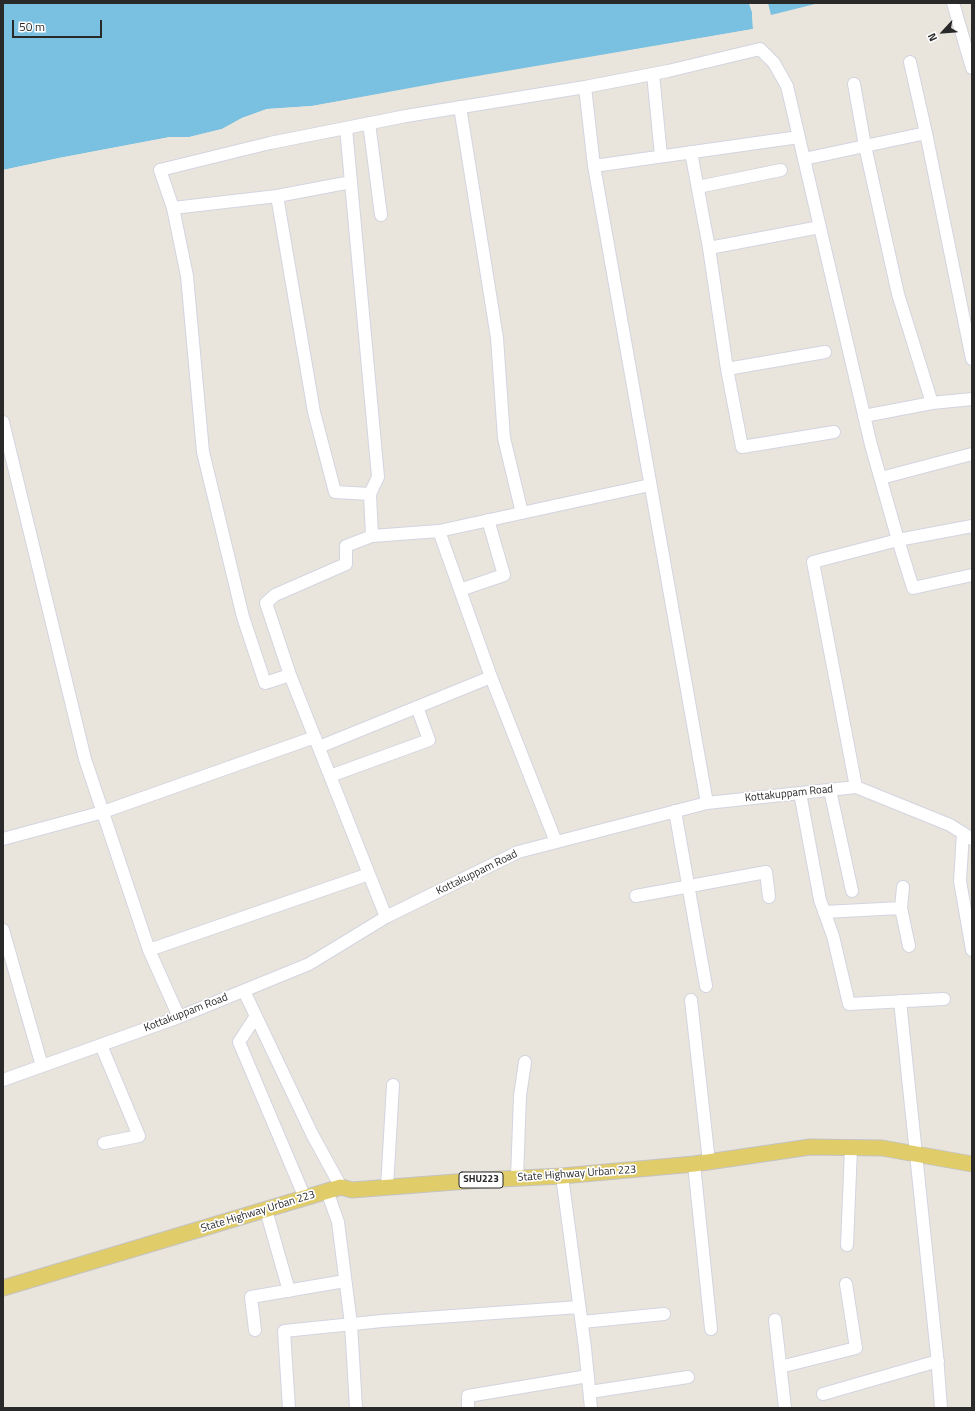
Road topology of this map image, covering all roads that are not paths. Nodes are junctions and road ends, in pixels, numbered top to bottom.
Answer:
1 (953, 3) edge
2 (910, 62) dead end
3 (972, 68) edge
4 (653, 74) junction
5 (854, 84) dead end
6 (585, 87) junction
7 (460, 107) junction
8 (369, 123) junction
9 (346, 128) junction
10 (926, 133) junction
11 (799, 136) junction
12 (865, 146) junction
13 (691, 152) junction
14 (661, 156) junction
15 (804, 160) junction
16 (594, 166) junction
17 (780, 170) dead end
18 (351, 182) junction
19 (698, 187) junction
20 (277, 196) junction
21 (172, 208) junction
22 (381, 215) dead end
23 (820, 227) junction
24 (709, 248) junction
25 (825, 352) dead end
26 (972, 359) edge
27 (727, 369) junction
28 (972, 399) edge
29 (932, 403) junction
30 (864, 416) junction
31 (3, 422) edge
32 (834, 432) dead end
33 (972, 454) edge
34 (881, 478) junction
35 (650, 485) junction
36 (370, 494) junction
37 (522, 513) junction
38 (488, 520) junction
39 (972, 526) edge
40 (439, 531) junction
41 (372, 536) junction
42 (898, 540) junction
43 (972, 575) edge
44 (460, 590) junction
45 (290, 675) junction
46 (491, 677) junction
47 (417, 707) junction
48 (317, 742) junction
49 (330, 776) junction
50 (856, 787) junction
51 (830, 790) junction
52 (800, 793) junction
53 (707, 803) junction
54 (675, 811) junction
55 (103, 812) junction
56 (967, 836) edge
57 (3, 839) edge
58 (556, 842) junction
59 (369, 874) junction
60 (688, 887) junction
61 (903, 887) dead end
62 (852, 891) dead end
63 (636, 896) dead end
64 (769, 897) dead end
65 (901, 908) junction
66 (824, 912) junction
67 (386, 917) junction
68 (3, 930) edge
69 (909, 946) dead end
70 (149, 950) junction
71 (972, 950) edge
72 (706, 986) dead end
73 (244, 991) junction
74 (944, 999) dead end
75 (691, 1000) dead end
76 (900, 1001) junction
77 (256, 1016) junction
78 (179, 1017) junction
79 (101, 1045) junction
80 (524, 1062) dead end
81 (42, 1066) junction
82 (3, 1080) edge
83 (393, 1085) dead end
84 (104, 1143) dead end
85 (851, 1148) junction
86 (917, 1155) junction
87 (709, 1162) junction
88 (694, 1164) junction
89 (972, 1164) edge
90 (562, 1176) junction
91 (517, 1178) junction
92 (387, 1187) junction
93 (334, 1189) junction
94 (305, 1198) junction
95 (266, 1210) junction
96 (847, 1245) dead end
97 (345, 1281) junction
98 (846, 1284) dead end
99 (3, 1288) edge
100 (289, 1290) junction
101 (580, 1307) junction
102 (664, 1314) dead end
103 (775, 1320) dead end
104 (582, 1322) junction
105 (351, 1324) junction
106 (711, 1329) dead end
107 (255, 1330) dead end
108 (938, 1361) junction
109 (780, 1367) junction
110 (588, 1376) junction
111 (688, 1377) dead end
112 (590, 1392) junction
113 (822, 1394) dead end
114 (289, 1408) edge
115 (356, 1408) edge
116 (468, 1408) edge
117 (591, 1408) edge
118 (785, 1408) edge
119 (941, 1408) edge

1 - 3 street
2 - 10 street
4 - 6 street
4 - 11 street
4 - 14 street
5 - 12 street
6 - 7 street
6 - 16 street
7 - 8 street
7 - 37 street
8 - 9 street
8 - 22 street
9 - 18 street
9 - 21 street
10 - 12 street
10 - 26 street
11 - 13 street
11 - 15 street
12 - 15 street
12 - 29 street
13 - 14 street
13 - 19 street
14 - 16 street
15 - 23 street
16 - 35 street
17 - 19 street
18 - 20 street
18 - 36 street
19 - 24 street
20 - 21 street
20 - 36 street
21 - 45 street
23 - 24 street
23 - 30 street
24 - 27 street
25 - 27 street
27 - 32 street
28 - 29 street
29 - 30 street
30 - 34 street
31 - 55 street
33 - 34 street
34 - 42 street
35 - 37 street
35 - 53 street
36 - 41 street
37 - 38 street
38 - 40 street
38 - 44 street
39 - 42 street
40 - 41 street
40 - 44 street
41 - 45 street
42 - 43 street
42 - 50 street
44 - 46 street
45 - 48 street
46 - 47 street
46 - 58 street
47 - 48 street
47 - 49 street
48 - 49 street
48 - 55 street
49 - 59 street
50 - 51 street, Kottakuppam Road
50 - 56 street, Kottakuppam Road
51 - 52 street, Kottakuppam Road
51 - 62 street
52 - 53 street, Kottakuppam Road
52 - 66 street
53 - 54 street, Kottakuppam Road
54 - 58 street, Kottakuppam Road
54 - 60 street
55 - 57 street
55 - 70 street
56 - 71 street
58 - 67 street, Kottakuppam Road
59 - 67 street
59 - 70 street
60 - 63 street
60 - 64 street
60 - 72 street
61 - 65 street
65 - 66 street
65 - 69 street
66 - 76 street
67 - 73 street, Kottakuppam Road
68 - 81 street
70 - 78 street
73 - 77 street
73 - 78 street, Kottakuppam Road
74 - 76 street
75 - 87 street
76 - 86 street
77 - 93 street
77 - 94 street
78 - 79 street, Kottakuppam Road
79 - 81 street, Kottakuppam Road
79 - 84 street
80 - 91 street
81 - 82 street, Kottakuppam Road
83 - 92 street
85 - 86 main road, State Highway Urban 223 / SHU223
85 - 87 main road, State Highway Urban 223 / SHU223
85 - 96 street
86 - 89 main road, State Highway Urban 223 / SHU223
86 - 108 street
87 - 88 main road, State Highway Urban 223 / SHU223
88 - 90 main road, State Highway Urban 223 / SHU223
88 - 106 street
90 - 91 main road, State Highway Urban 223 / SHU223
90 - 101 street
91 - 92 main road, State Highway Urban 223 / SHU223
92 - 93 main road, State Highway Urban 223 / SHU223
93 - 94 main road, State Highway Urban 223 / SHU223
93 - 97 street
94 - 95 main road, State Highway Urban 223 / SHU223
95 - 99 main road, State Highway Urban 223 / SHU223
95 - 100 street
97 - 100 street
97 - 105 street
98 - 109 street
100 - 107 street
101 - 104 street
101 - 105 street
102 - 104 street
103 - 109 street
104 - 110 street
105 - 114 street
105 - 115 street
108 - 113 street
108 - 119 street
109 - 118 street
110 - 112 street
110 - 116 street
111 - 112 street
112 - 117 street

